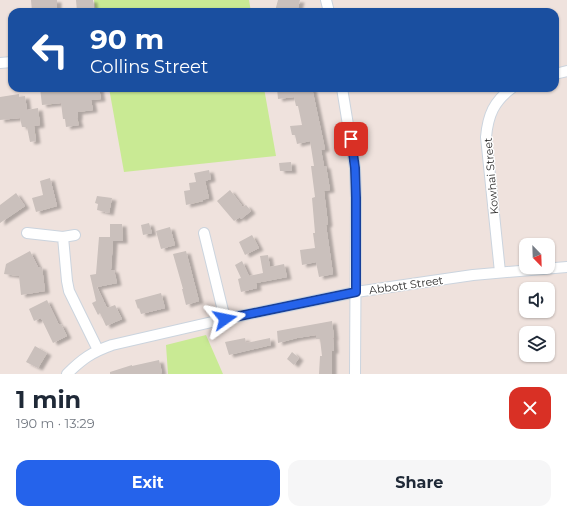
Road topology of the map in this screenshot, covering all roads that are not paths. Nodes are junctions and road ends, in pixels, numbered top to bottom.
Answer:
1 (343, 92) edge
2 (507, 92) edge
3 (27, 233) dead end
4 (204, 233) dead end
5 (75, 235) dead end
6 (63, 237) junction
7 (567, 267) edge
8 (500, 272) junction
9 (356, 292) junction
10 (225, 319) junction
11 (98, 350) junction
12 (67, 374) edge
13 (355, 374) edge

1 - 9 street
2 - 8 street, Kowhai Street
3 - 6 street
4 - 10 street
5 - 6 street
6 - 11 street
7 - 8 street, Abbott Street
8 - 9 street, Abbott Street
9 - 10 street, Abbott Street
9 - 13 street
10 - 11 street, Abbott Street
11 - 12 street, Abbott Street

